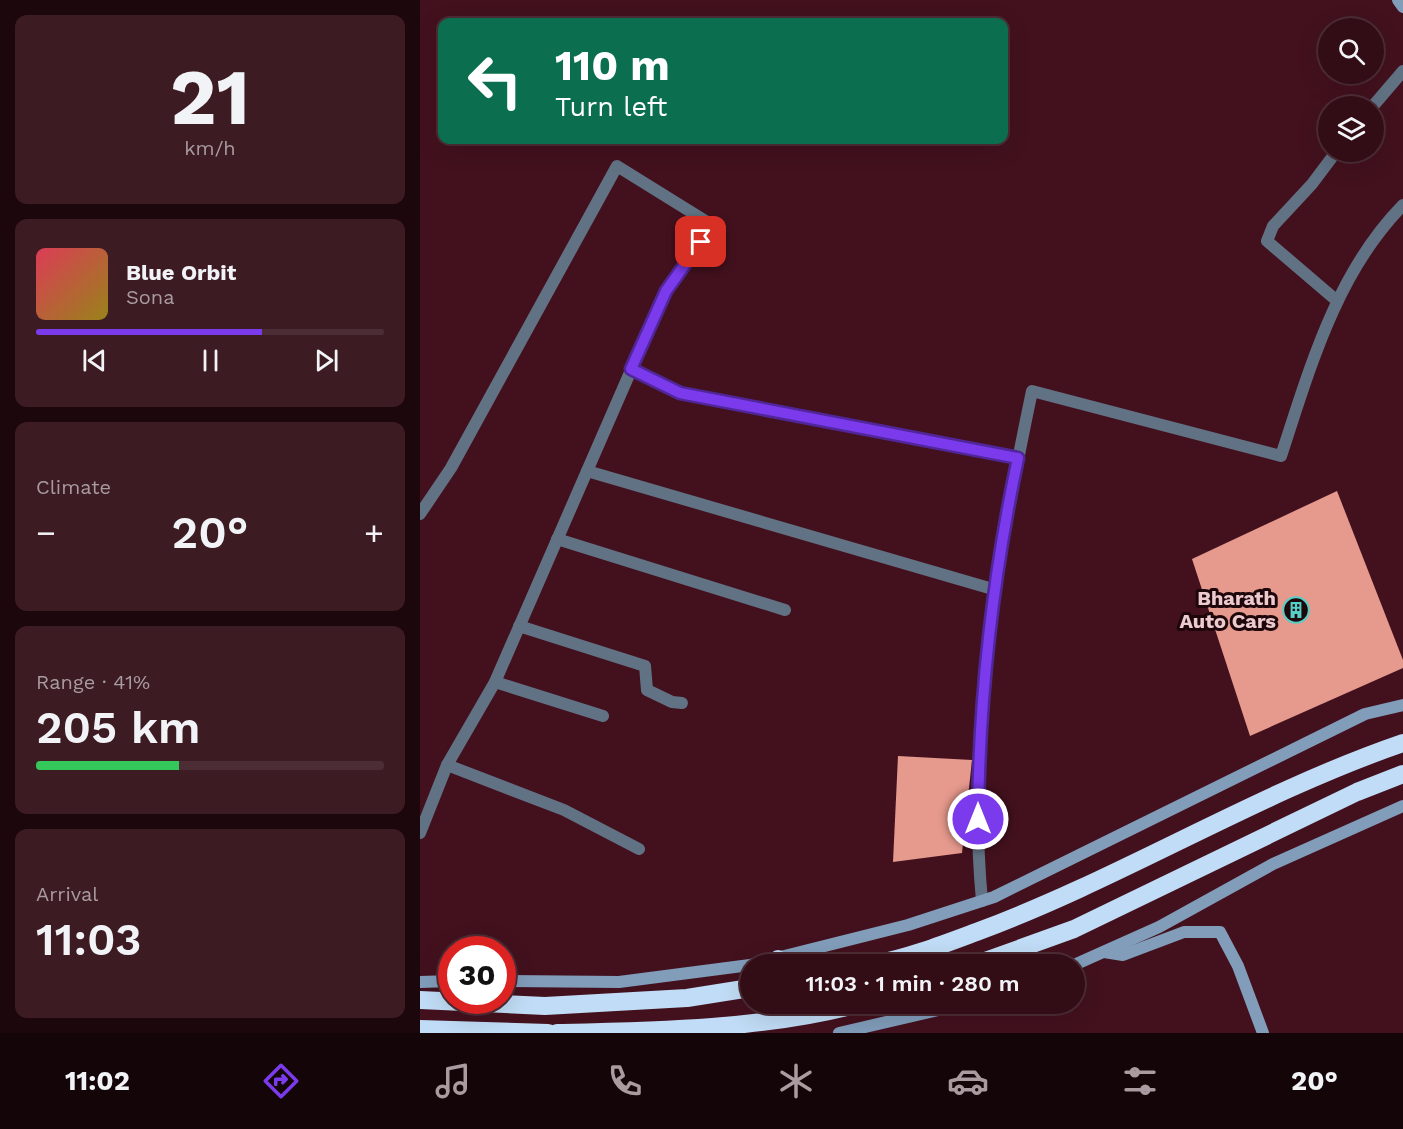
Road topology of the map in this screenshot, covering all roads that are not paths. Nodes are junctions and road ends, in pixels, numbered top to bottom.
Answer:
1 (1398, 0) edge
2 (1403, 7) edge
3 (1403, 71) edge
4 (1382, 96) edge
5 (1328, 162) edge
6 (1403, 205) edge
7 (1336, 300) junction
8 (631, 369) junction
9 (1018, 458) junction
10 (586, 471) junction
11 (420, 514) edge
12 (557, 539) junction
13 (996, 590) junction
14 (785, 609) dead end
15 (519, 626) junction
16 (495, 682) junction
17 (682, 703) dead end
18 (1403, 705) edge
19 (603, 716) dead end
20 (1403, 743) edge
21 (447, 765) junction
22 (1403, 774) edge
23 (1403, 806) edge
24 (420, 833) edge
25 (639, 849) dead end
26 (982, 901) junction
27 (1104, 952) junction
28 (806, 954) edge
29 (917, 954) edge
30 (1004, 954) edge
31 (1085, 960) edge
32 (740, 966) edge
33 (438, 981) edge
34 (516, 981) edge
35 (420, 982) edge
36 (740, 990) edge
37 (420, 1000) edge
38 (796, 1014) edge
39 (921, 1014) edge
40 (420, 1029) edge
41 (548, 1033) edge
42 (557, 1033) edge
43 (839, 1033) edge
44 (1263, 1033) edge

1 - 2 street
3 - 4 street
5 - 7 street
6 - 7 street
7 - 9 street
8 - 9 street
8 - 10 street
8 - 11 street
9 - 13 street
10 - 12 street
10 - 13 street
12 - 14 street
12 - 15 street
13 - 26 street
15 - 16 street
15 - 17 street
16 - 19 street
16 - 21 street
18 - 26 street
20 - 29 highway
21 - 24 street
21 - 25 street
22 - 30 highway
23 - 27 street
26 - 28 street
27 - 31 street
27 - 44 street
32 - 34 street
33 - 35 street
36 - 37 highway
38 - 42 highway
39 - 43 street
40 - 41 highway

